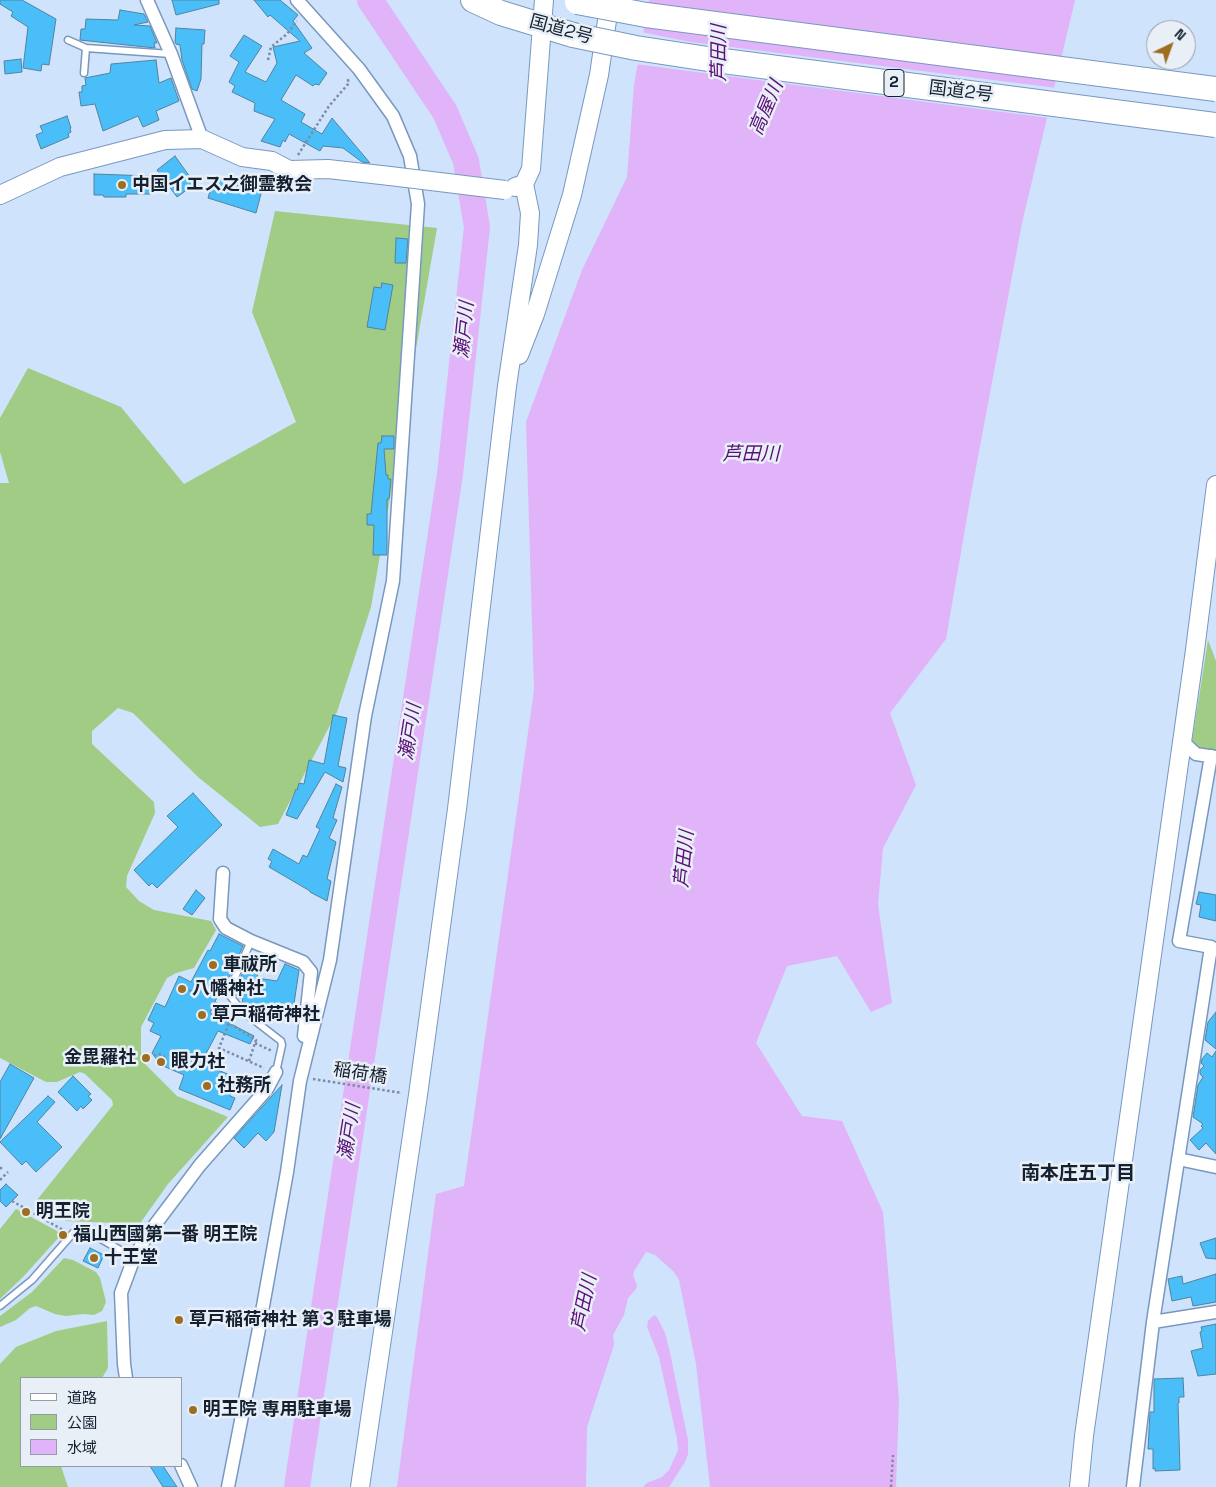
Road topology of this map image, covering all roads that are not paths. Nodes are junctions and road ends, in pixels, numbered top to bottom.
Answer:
1 (147, 0) edge
2 (474, 0) edge
3 (544, 0) edge
4 (610, 0) edge
5 (574, 1) edge
6 (301, 5) edge
7 (541, 27) junction
8 (68, 40) dead end
9 (86, 48) junction
10 (171, 54) junction
11 (84, 73) dead end
12 (1216, 90) edge
13 (1216, 125) edge
14 (202, 139) junction
15 (524, 184) junction
16 (0, 195) edge
17 (526, 263) junction
18 (542, 293) junction
19 (507, 386) junction
20 (1216, 485) edge
21 (1182, 741) junction
22 (1214, 757) edge
23 (223, 873) dead end
24 (251, 941) junction
25 (1214, 948) edge
26 (307, 1051) junction
27 (276, 1072) joint
28 (1178, 1159) junction
29 (1216, 1167) edge
30 (134, 1258) junction
31 (0, 1306) edge
32 (1216, 1312) edge
33 (1153, 1322) junction
34 (126, 1377) edge
35 (182, 1466) edge
36 (191, 1487) edge
37 (228, 1487) edge
38 (360, 1487) edge
39 (1079, 1487) edge
40 (1133, 1487) edge

1 - 10 street
2 - 7 highway, 国道2号 / 2
3 - 7 street
4 - 18 street
5 - 12 highway, 国道2号 / 2, bridge
6 - 26 street
7 - 13 highway, 国道2号 / 2, bridge
7 - 15 street
8 - 9 lane
9 - 10 lane
9 - 11 lane
10 - 14 street
14 - 15 street, bridge
14 - 16 street
15 - 17 street
17 - 18 street
17 - 19 street
18 - 19 street
19 - 38 street
20 - 21 street
21 - 22 street
21 - 39 street
22 - 25 street
23 - 24 street
24 - 26 street
24 - 27 lane
25 - 28 street
26 - 37 street
27 - 30 street
28 - 29 street
28 - 33 street
30 - 31 lane
30 - 34 street
32 - 33 street
33 - 40 street
35 - 36 street

